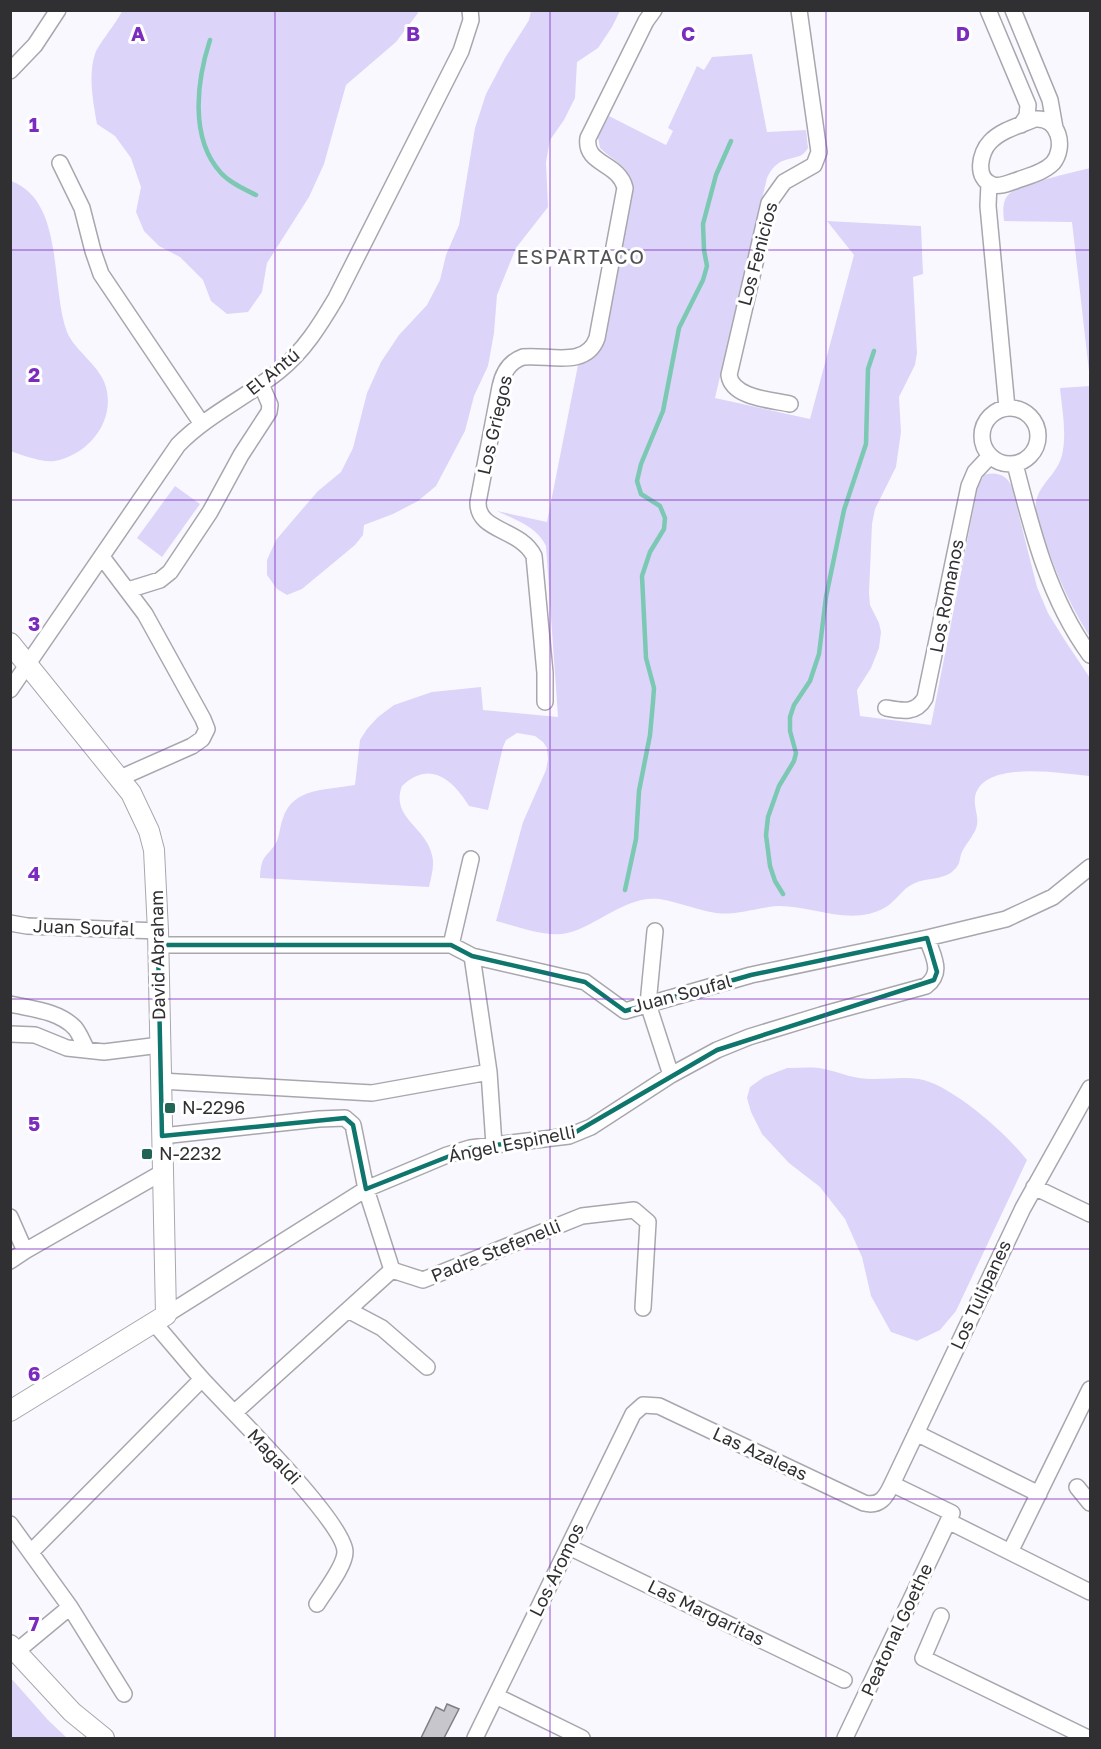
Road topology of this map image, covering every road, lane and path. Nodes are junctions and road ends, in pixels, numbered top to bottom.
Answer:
1 (58, 10) edge
2 (471, 10) edge
3 (654, 10) edge
4 (799, 10) edge
5 (988, 10) edge
6 (1013, 10) edge
7 (10, 71) edge
8 (1021, 125) junction
9 (1055, 128) junction
10 (60, 163) dead end
11 (989, 183) junction
12 (261, 384) junction
13 (790, 404) dead end
14 (1007, 408) junction
15 (202, 424) junction
16 (990, 456) junction
17 (1016, 464) junction
18 (102, 557) junction
19 (128, 590) junction
20 (10, 643) edge
21 (1090, 656) edge
22 (28, 665) junction
23 (10, 690) edge
24 (545, 702) dead end
25 (886, 708) dead end
26 (120, 778) junction
27 (471, 859) dead end
28 (1090, 867) edge
29 (10, 923) edge
30 (656, 931) dead end
31 (158, 938) junction
32 (927, 938) junction
33 (451, 945) junction
34 (471, 956) junction
35 (10, 1004) edge
36 (648, 1004) junction
37 (10, 1034) edge
38 (160, 1046) junction
39 (87, 1050) junction
40 (489, 1072) junction
41 (672, 1075) junction
42 (161, 1081) junction
43 (1090, 1088) edge
44 (162, 1136) junction
45 (494, 1145) junction
46 (163, 1172) junction
47 (1034, 1187) junction
48 (366, 1189) junction
49 (1090, 1214) edge
50 (10, 1217) edge
51 (25, 1251) junction
52 (10, 1261) edge
53 (392, 1270) junction
54 (643, 1308) dead end
55 (348, 1310) junction
56 (160, 1319) junction
57 (427, 1367) dead end
58 (202, 1379) junction
59 (1090, 1389) edge
60 (643, 1405) joint
61 (10, 1411) edge
62 (234, 1413) junction
63 (916, 1433) junction
64 (892, 1484) junction
65 (1077, 1487) dead end
66 (1039, 1494) junction
67 (1090, 1503) edge
68 (877, 1504) joint
69 (948, 1521) junction
70 (10, 1524) edge
71 (569, 1547) junction
72 (31, 1552) junction
73 (1010, 1552) junction
74 (1090, 1592) edge
75 (317, 1604) dead end
76 (69, 1607) junction
77 (942, 1616) dead end
78 (13, 1652) edge
79 (844, 1680) dead end
80 (124, 1694) dead end
81 (496, 1696) junction
82 (84, 1738) edge
83 (104, 1738) edge
84 (476, 1738) edge
85 (582, 1738) edge
86 (845, 1738) edge
87 (1088, 1738) edge

1 - 7 street
2 - 12 street, El Antú
3 - 24 street, Los Griegos
4 - 13 street, Los Fenicios
5 - 8 street
6 - 9 street
8 - 9 street
8 - 11 street
9 - 11 street
10 - 15 street
11 - 14 street
12 - 15 street, El Antú
12 - 19 street
14 - 16 street
14 - 17 street
15 - 18 street, El Antú
16 - 17 street
16 - 25 street, Los Romanos
17 - 21 street
18 - 19 street
18 - 22 street, El Antú
19 - 26 street
20 - 22 main road, David Abraham
22 - 23 street, El Antú
22 - 26 main road, David Abraham
26 - 31 main road, David Abraham
27 - 33 street
28 - 32 street, Juan Soufal
29 - 31 street, Juan Soufal
30 - 36 street
31 - 33 street, Juan Soufal
31 - 38 main road, David Abraham
32 - 36 street, Juan Soufal
32 - 41 street, Ángel Espinelli
33 - 34 street, Juan Soufal
34 - 36 street, Juan Soufal
34 - 40 street
35 - 39 street
36 - 41 street
37 - 39 street
38 - 39 street
38 - 42 main road, David Abraham
40 - 42 street
40 - 45 street
41 - 45 street, Ángel Espinelli
42 - 44 main road, David Abraham
43 - 47 street, Los Tulipanes
44 - 46 main road, David Abraham
44 - 48 street
45 - 48 street, Ángel Espinelli
46 - 51 street
46 - 56 main road, David Abraham
47 - 49 street
47 - 63 street, Los Tulipanes
48 - 53 street
48 - 56 street, Ángel Espinelli
50 - 51 street
51 - 52 street
53 - 54 street, Padre Stefenelli
53 - 55 street
55 - 57 street
55 - 62 street
56 - 58 street, Magaldi
56 - 61 main road, Ángel Espinelli
58 - 62 street, Magaldi
58 - 72 street
59 - 66 street
60 - 68 street, Las Azaleas
60 - 71 street, Los Aromos
62 - 75 street, Magaldi
63 - 64 street, Los Tulipanes
63 - 66 street
64 - 68 street, Los Tulipanes
64 - 69 street
65 - 67 street
66 - 73 street
69 - 73 street
69 - 86 street, Peatonal Goethe
70 - 72 street
71 - 79 street, Las Margaritas
71 - 81 street, Los Aromos
72 - 76 street
73 - 74 street
76 - 78 street
76 - 80 street
77 - 87 street
78 - 82 main road
78 - 83 main road
81 - 84 street, Los Aromos
81 - 85 street

